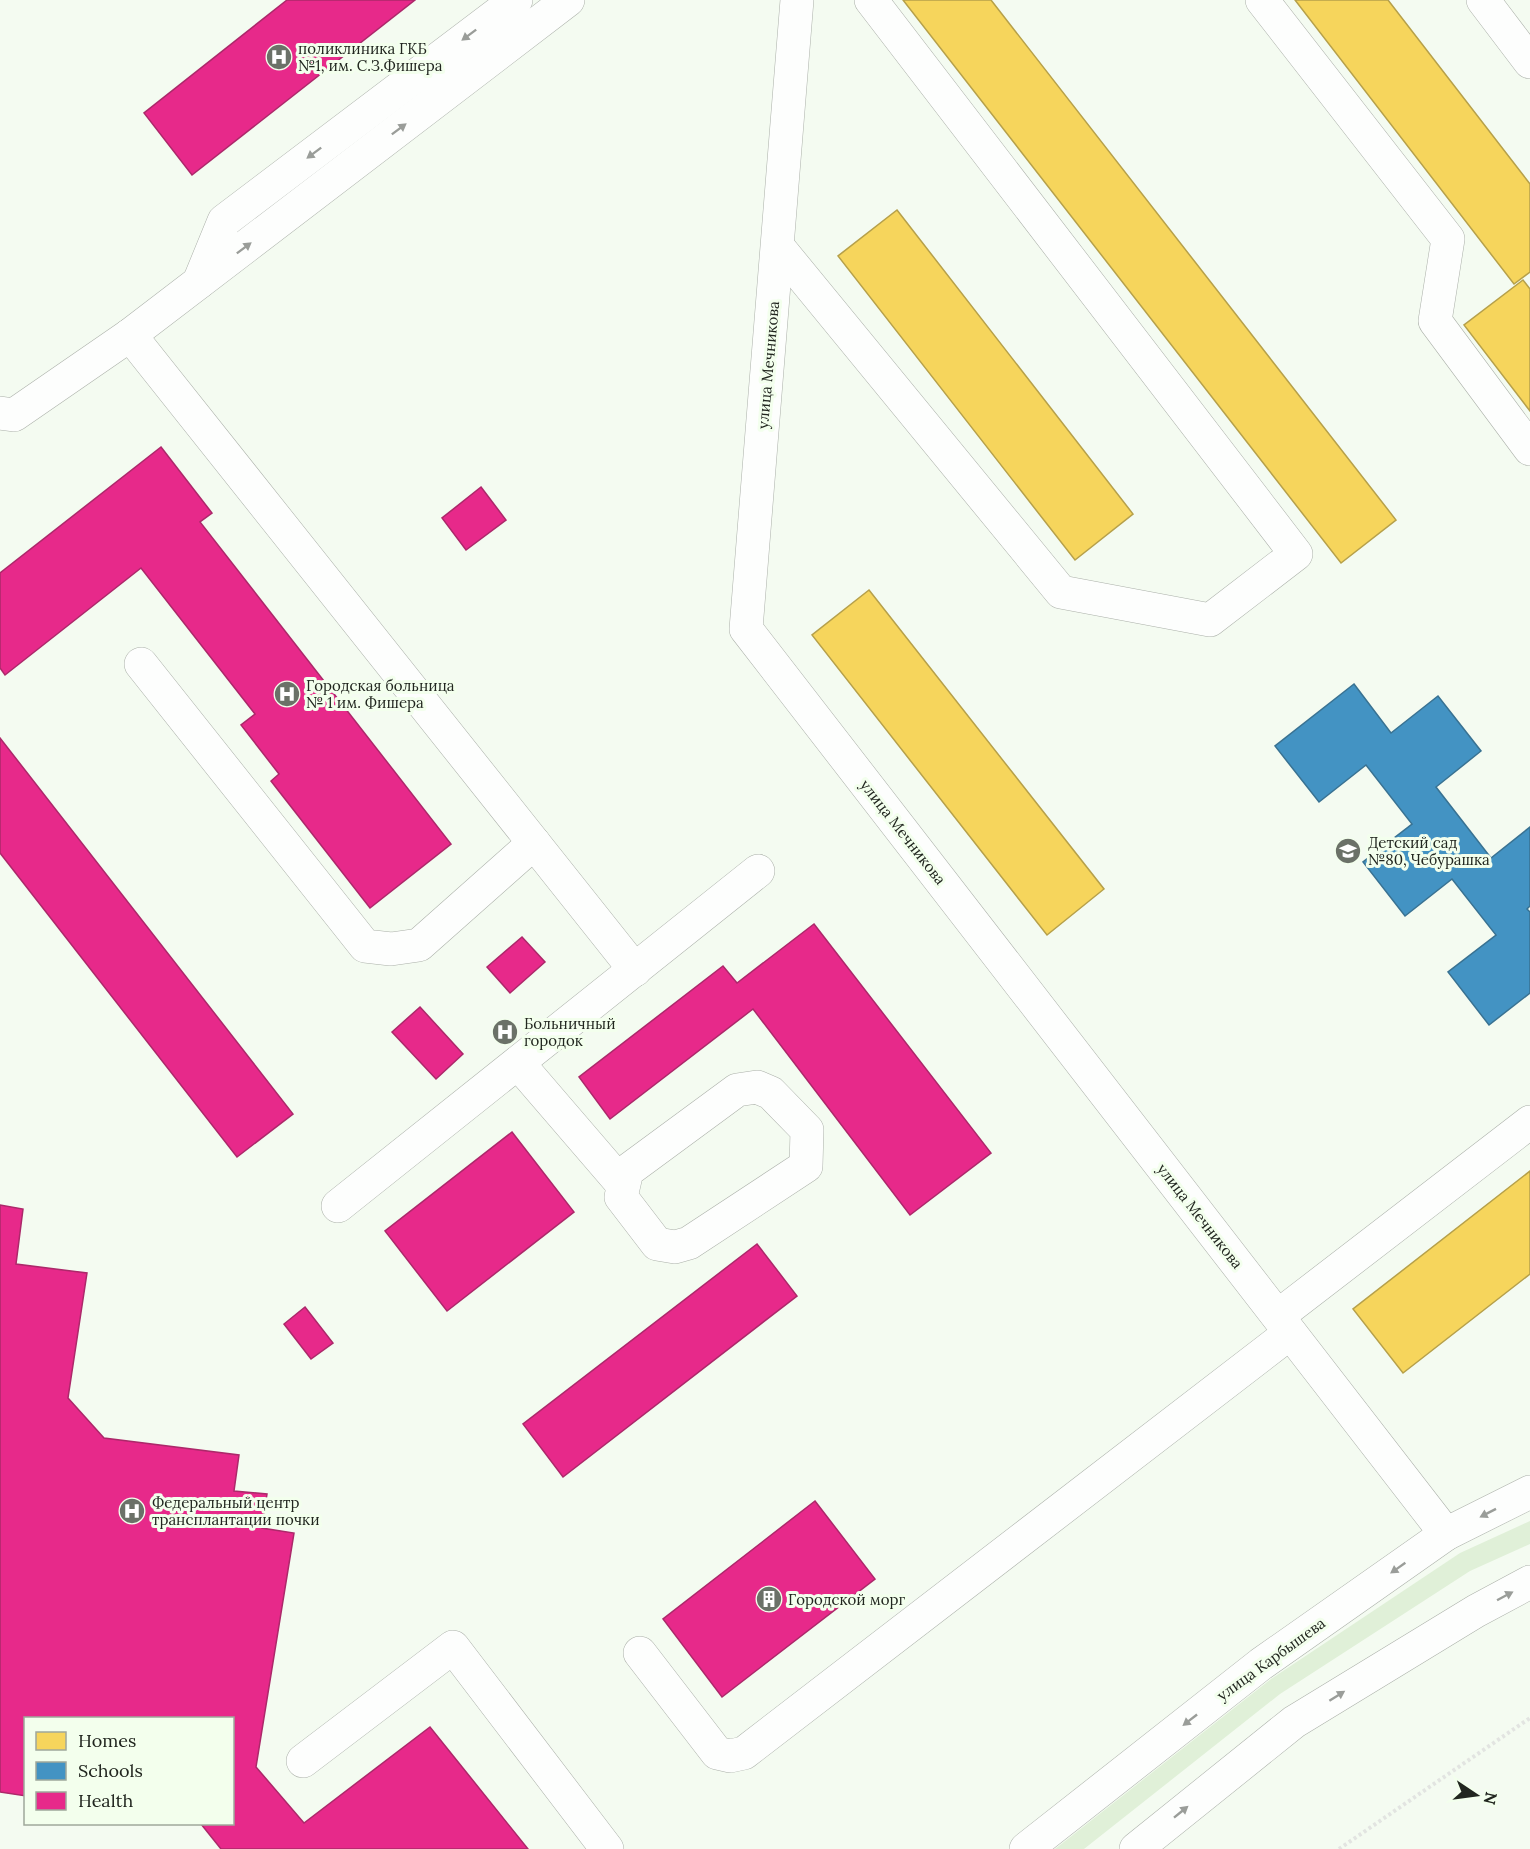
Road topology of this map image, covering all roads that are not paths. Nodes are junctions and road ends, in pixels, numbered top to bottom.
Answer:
1 (516, 0) edge
2 (568, 0) edge
3 (797, 0) edge
4 (871, 0) edge
5 (1262, 0) edge
6 (1483, 0) edge
7 (1530, 62) edge
8 (778, 248) junction
9 (198, 283) junction
10 (130, 335) junction
11 (0, 412) edge
12 (1530, 449) edge
13 (141, 664) dead end
14 (534, 843) junction
15 (758, 872) dead end
16 (635, 970) junction
17 (518, 1063) junction
18 (1530, 1122) edge
19 (622, 1184) junction
20 (338, 1206) dead end
21 (1284, 1324) junction
22 (1530, 1492) edge
23 (1446, 1534) junction
24 (1530, 1582) edge
25 (640, 1653) dead end
26 (303, 1761) dead end
27 (608, 1849) edge
28 (1026, 1849) edge
29 (1136, 1849) edge

1 -> 9 street
9 -> 2 street
3 - 8 street, улица Мечникова
4 - 8 street
5 - 12 street
6 - 7 street
8 - 21 street, улица Мечникова
9 - 10 street
10 - 11 street
10 - 14 street
13 - 14 street
14 - 16 street
15 - 16 street
16 - 17 street
17 - 19 street
17 - 20 street
18 - 21 street
19 - 19 street
21 - 23 street, улица Мечникова
21 - 25 street
22 -> 23 street, улица Карбышева
23 -> 28 street, улица Карбышева
29 -> 24 street
26 - 27 street

